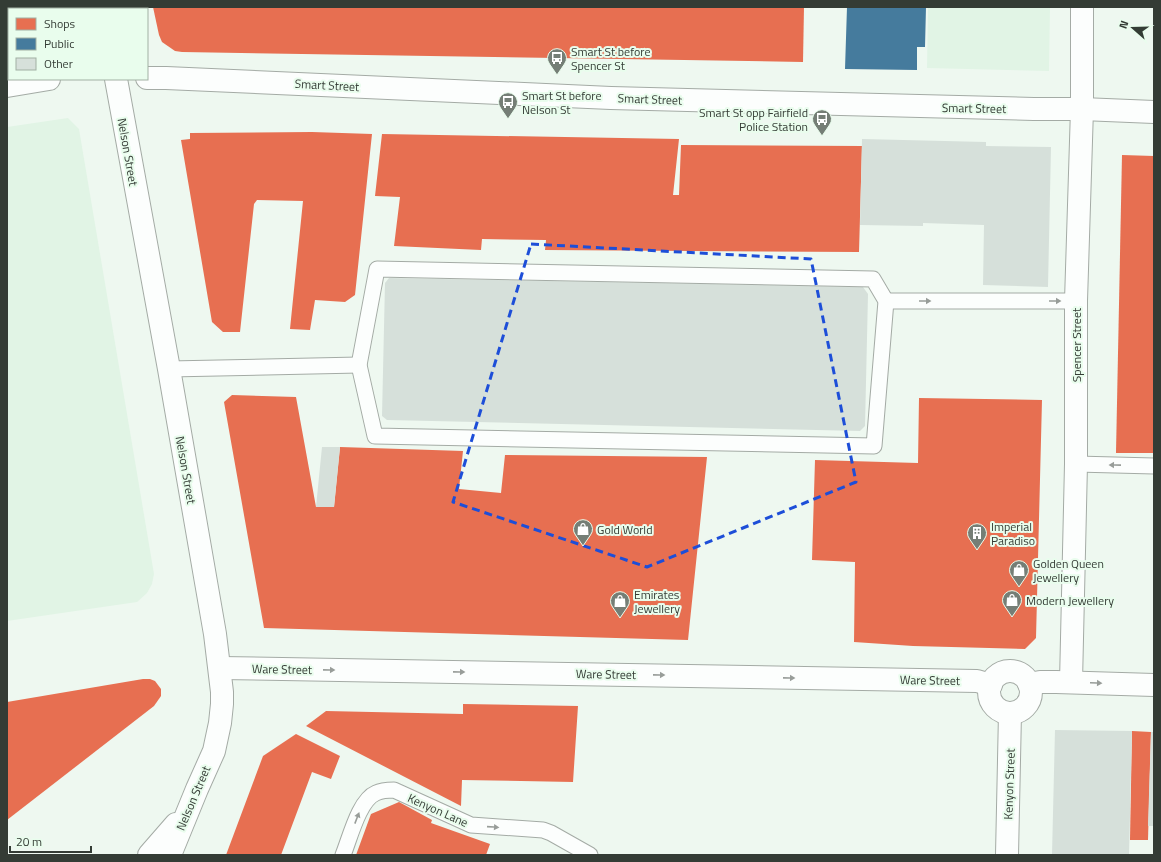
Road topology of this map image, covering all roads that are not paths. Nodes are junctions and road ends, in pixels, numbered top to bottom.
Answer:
1 (1082, 7) edge
2 (148, 78) edge
3 (43, 80) edge
4 (115, 80) edge
5 (7, 86) edge
6 (1082, 109) junction
7 (1154, 112) edge
8 (886, 301) junction
9 (1076, 301) junction
10 (359, 364) junction
11 (169, 369) junction
12 (1076, 464) junction
13 (1154, 466) edge
14 (220, 668) junction
15 (1071, 682) junction
16 (991, 684) junction
17 (1029, 684) junction
18 (1154, 685) edge
19 (1010, 713) junction
20 (187, 811) junction
21 (150, 855) edge
22 (170, 855) edge
23 (344, 855) edge
24 (590, 855) edge
25 (1007, 855) edge

1 - 6 street, Spencer Street
2 - 6 street, Smart Street
3 - 5 street
4 - 11 street, Nelson Street
6 - 7 street, Smart Street
6 - 9 street, Spencer Street
8 -> 9 lane
8 - 10 lane
8 - 10 lane
9 - 12 street, Spencer Street
10 - 11 lane
11 - 14 street, Nelson Street
13 -> 12 lane
12 - 15 street, Spencer Street
14 -> 16 street, Ware Street
14 - 20 street, Nelson Street
15 - 17 street
15 -> 18 street
16 - 17 street
16 - 19 street
17 - 19 street
19 - 25 street, Kenyon Street
20 - 21 street
20 - 22 street, Nelson Street
23 -> 24 lane, Kenyon Lane

